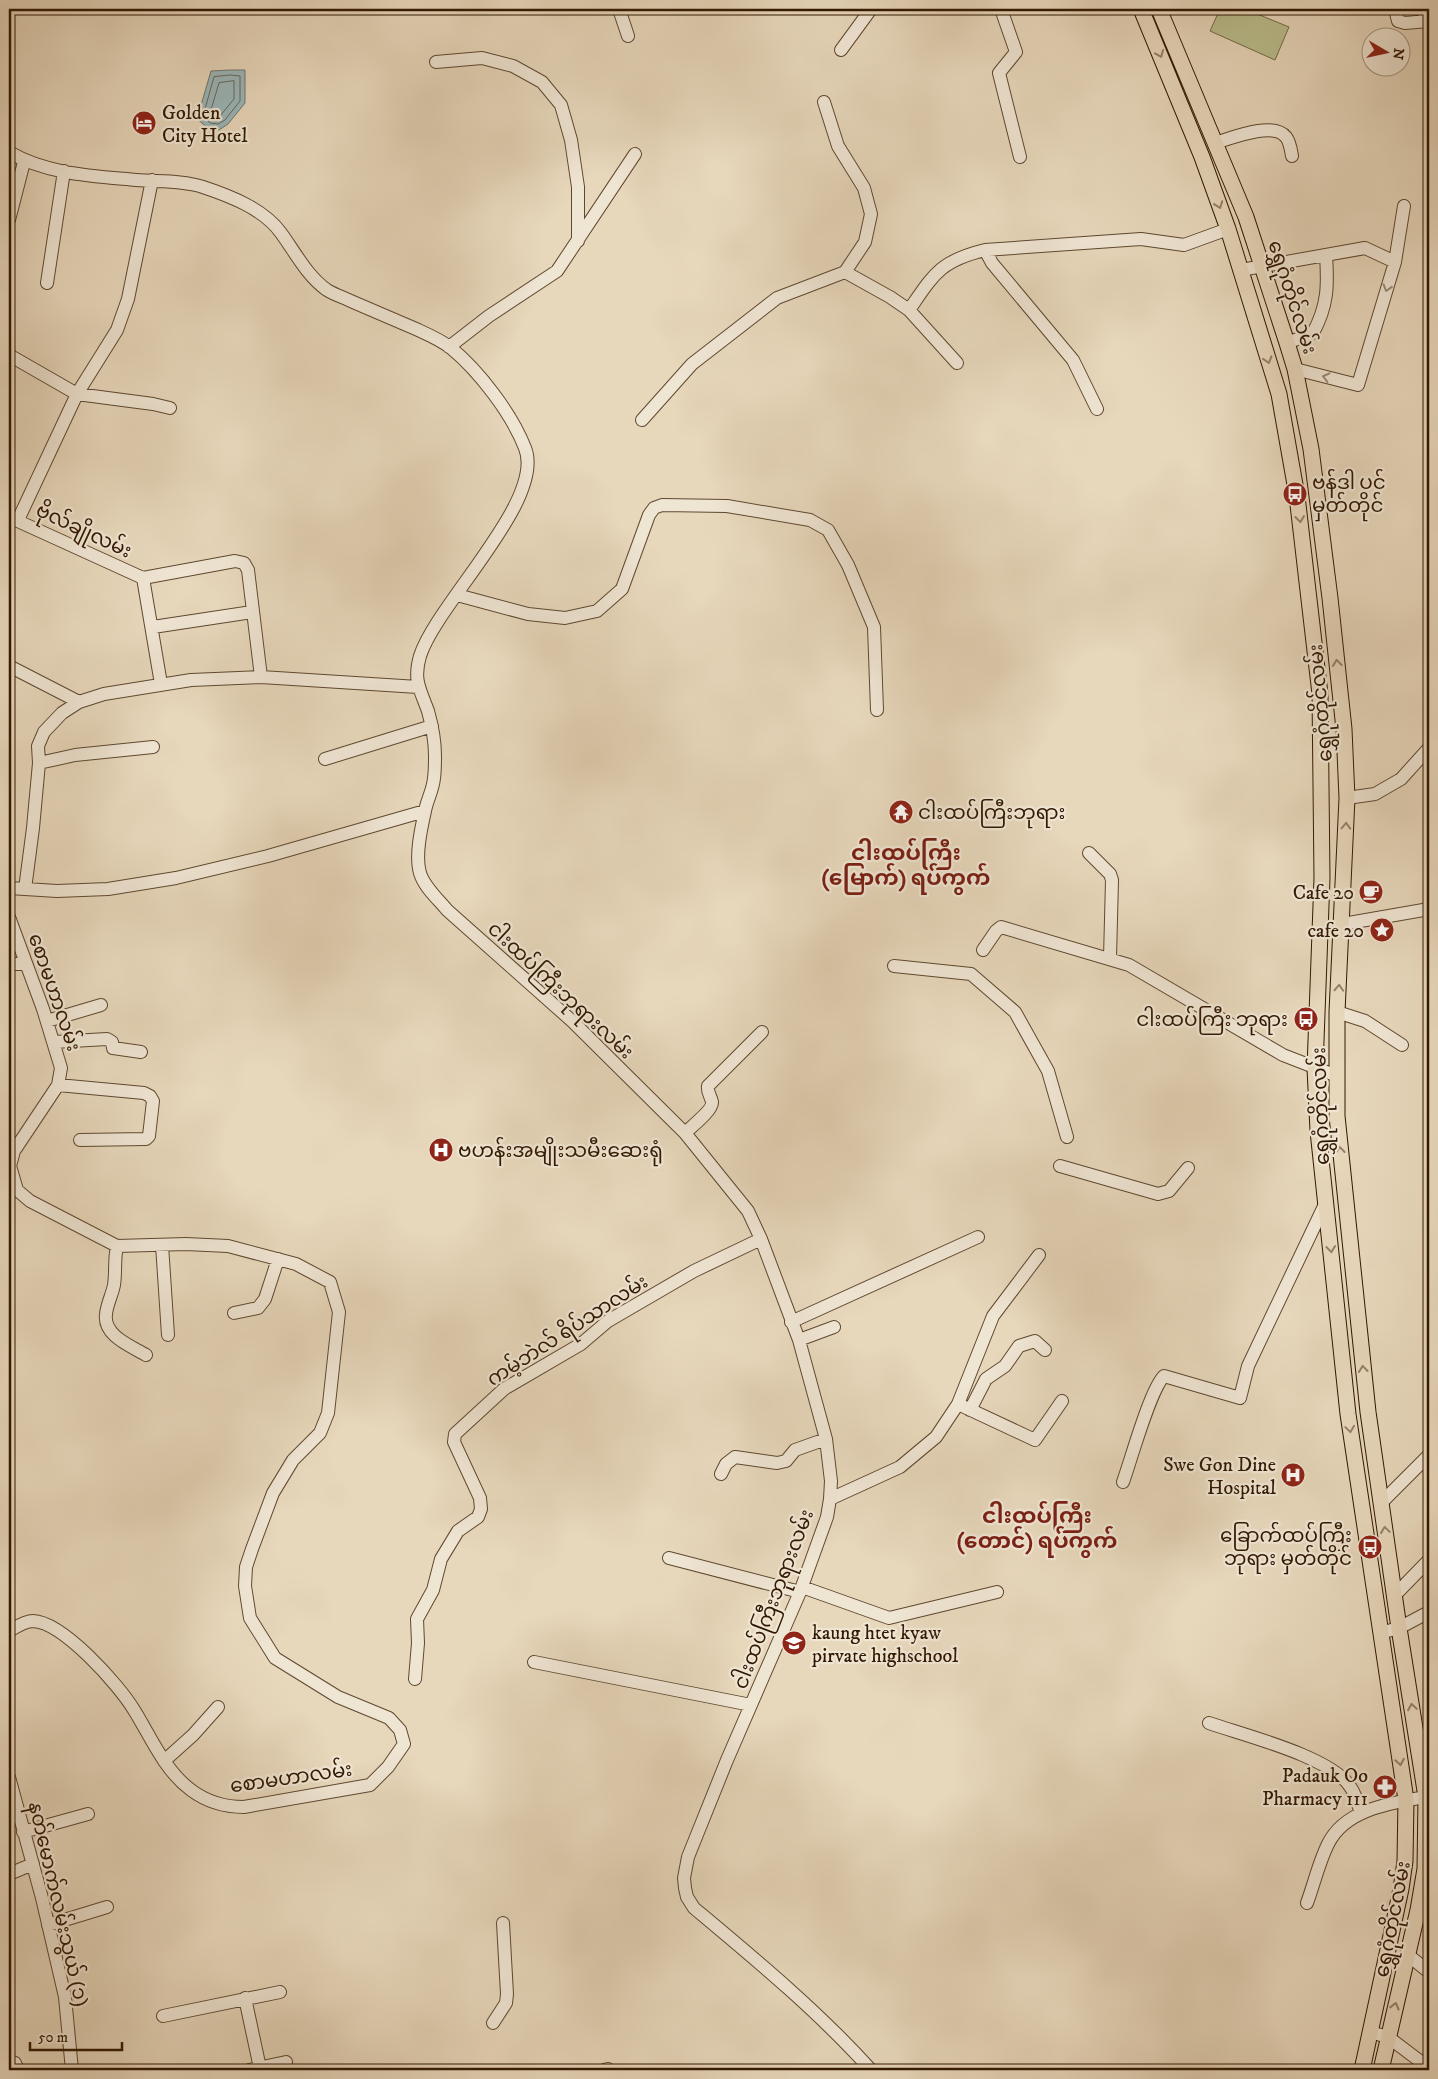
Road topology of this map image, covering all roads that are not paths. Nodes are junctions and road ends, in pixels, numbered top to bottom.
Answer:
1 (619, 9) edge
2 (871, 9) edge
3 (1001, 9) edge
4 (1141, 9) edge
5 (1159, 9) edge
6 (1395, 9) edge
7 (1422, 9) edge
8 (1429, 20) edge
9 (628, 36) dead end
10 (841, 50) dead end
11 (436, 62) dead end
12 (824, 102) dead end
13 (1215, 143) junction
14 (9, 152) edge
15 (635, 154) dead end
16 (1292, 156) dead end
17 (1020, 157) dead end
18 (24, 162) junction
19 (64, 171) junction
20 (152, 180) junction
21 (1404, 206) dead end
22 (9, 220) edge
23 (1228, 229) junction
24 (578, 242) junction
25 (984, 250) junction
26 (1326, 255) junction
27 (1395, 262) junction
28 (1263, 266) junction
29 (1241, 270) junction
30 (845, 272) junction
31 (47, 283) dead end
32 (910, 310) junction
33 (1287, 343) junction
34 (449, 346) junction
35 (9, 355) edge
36 (957, 362) dead end
37 (1295, 369) junction
38 (77, 394) junction
39 (170, 408) dead end
40 (1097, 409) dead end
41 (642, 420) dead end
42 (13, 519) edge
43 (143, 578) junction
44 (457, 595) junction
45 (252, 612) junction
46 (152, 627) junction
47 (9, 666) edge
48 (261, 677) junction
49 (161, 684) junction
50 (418, 688) junction
51 (79, 702) junction
52 (878, 710) dead end
53 (432, 726) junction
54 (153, 747) dead end
55 (1427, 753) edge
56 (325, 759) dead end
57 (39, 763) junction
58 (1347, 798) junction
59 (425, 812) junction
60 (1089, 853) dead end
61 (9, 888) edge
62 (24, 889) junction
63 (1429, 909) edge
64 (9, 918) edge
65 (1342, 924) junction
66 (983, 950) dead end
67 (1110, 958) junction
68 (9, 964) edge
69 (26, 964) junction
70 (894, 966) dead end
71 (101, 1005) dead end
72 (1337, 1012) junction
73 (47, 1021) junction
74 (762, 1032) dead end
75 (54, 1042) junction
76 (1402, 1045) dead end
77 (141, 1052) dead end
78 (1315, 1068) junction
79 (1337, 1076) junction
80 (58, 1085) junction
81 (685, 1133) junction
82 (1067, 1137) dead end
83 (80, 1140) dead end
84 (1060, 1166) dead end
85 (1188, 1168) dead end
86 (1327, 1201) junction
87 (978, 1237) dead end
88 (761, 1239) junction
89 (162, 1245) junction
90 (117, 1246) junction
91 (1039, 1255) dead end
92 (278, 1260) junction
93 (234, 1312) dead end
94 (792, 1322) junction
95 (834, 1327) dead end
96 (168, 1335) dead end
97 (799, 1340) junction
98 (1046, 1350) dead end
99 (146, 1356) dead end
100 (1062, 1400) dead end
101 (958, 1404) junction
102 (970, 1410) junction
103 (826, 1439) junction
104 (1429, 1455) edge
105 (722, 1474) dead end
106 (1123, 1482) dead end
107 (830, 1498) junction
108 (1381, 1503) junction
109 (670, 1558) dead end
110 (1429, 1560) edge
111 (801, 1589) junction
112 (997, 1592) dead end
113 (1394, 1596) junction
114 (1375, 1600) junction
115 (1429, 1612) edge
116 (1399, 1628) junction
117 (9, 1631) edge
118 (1380, 1633) junction
119 (534, 1662) dead end
120 (415, 1679) dead end
121 (752, 1705) junction
122 (218, 1707) dead end
123 (1209, 1723) dead end
124 (164, 1760) junction
125 (9, 1778) edge
126 (1426, 1796) junction
127 (1406, 1800) junction
128 (1361, 1813) junction
129 (88, 1814) dead end
130 (23, 1832) junction
131 (1405, 1861) junction
132 (33, 1864) junction
133 (1427, 1871) edge
134 (9, 1874) edge
135 (1308, 1903) dead end
136 (107, 1907) dead end
137 (504, 1923) dead end
138 (48, 1925) junction
139 (1408, 1954) junction
140 (1429, 1972) edge
141 (280, 1992) dead end
142 (245, 1998) junction
143 (163, 2016) dead end
144 (492, 2022) dead end
145 (1370, 2032) junction
146 (1388, 2037) junction
147 (9, 2061) edge
148 (286, 2062) dead end
149 (1429, 2068) edge
150 (255, 2069) edge
151 (18, 2070) edge
152 (72, 2070) edge
153 (872, 2070) edge
154 (1362, 2070) edge
155 (1381, 2070) edge

1 - 9 street
2 - 10 street
3 - 17 street
4 -> 23 main road, ရွှေဂုံတိုင်လမ်း
5 - 13 main road, ရွှေဂုံတိုင်လမ်း
6 - 8 street
7 - 8 street
11 - 24 street
12 - 30 street
13 - 16 street
13 - 28 main road, ရွှေဂုံတိုင်လမ်း
14 - 18 street, ငါးထပ်ကြီးဘုရားလမ်း
15 - 24 street
18 - 19 street, ငါးထပ်ကြီးဘုရားလမ်း
18 - 22 street
19 - 20 street, ငါးထပ်ကြီးဘုရားလမ်း
19 - 31 street
20 - 34 street, ငါးထပ်ကြီးဘုရားလမ်း
20 - 38 street
21 - 27 street
23 - 25 street
23 - 29 main road, ရွှေဂုံတိုင်လမ်း
24 - 34 street
25 - 32 street
25 - 40 street
26 - 27 street
26 - 28 street
26 - 33 street
27 -> 37 street
28 - 29 street
28 - 33 main road, ရွှေဂုံတိုင်လမ်း
29 -> 78 main road, ရွှေဂုံတိုင်လမ်း
30 - 32 street
30 - 41 street
32 - 36 street
33 - 37 main road, ရွှေဂုံတိုင်လမ်း
34 - 44 street, ငါးထပ်ကြီးဘုရားလမ်း
35 - 38 street
58 -> 37 main road, ရွှေဂုံတိုင်လမ်း
38 - 39 street
38 - 42 street
42 - 43 street, ဗိုလ်ချိုလမ်း
43 - 45 street
43 - 46 street
44 - 50 street, ငါးထပ်ကြီးဘုရားလမ်း
44 - 52 street
45 - 46 street
45 - 48 street
46 - 49 street
47 - 51 street
48 - 49 street
48 - 50 street
49 - 51 street
50 - 53 street, ငါးထပ်ကြီးဘုရားလမ်း
51 - 57 street
53 - 56 street
53 - 59 street, ငါးထပ်ကြီးဘုရားလမ်း
54 - 57 street
55 - 58 street
57 - 62 street
65 -> 58 main road, ရွှေဂုံတိုင်လမ်း
59 - 62 street
59 - 81 street, ငါးထပ်ကြီးဘုရားလမ်း
60 - 67 street
61 - 62 street
63 - 65 street
64 - 69 street, စောမဟာလမ်း
72 -> 65 main road, ရွှေဂုံတိုင်လမ်း
66 - 67 street
67 - 78 street
68 - 69 street
69 - 73 street, စောမဟာလမ်း
70 - 82 street
71 - 73 street
72 - 76 street
72 - 79 main road, ရွှေဂုံတိုင်လမ်း
73 - 75 street, စောမဟာလမ်း
74 - 81 street
75 - 77 street
75 - 80 street, စောမဟာလမ်း
78 - 79 street
78 - 86 main road, ရွှေဂုံတိုင်လမ်း
108 -> 79 main road, ရွှေဂုံတိုင်လမ်း
80 - 83 street
80 - 90 street, စောမဟာလမ်း
81 - 88 street, ငါးထပ်ကြီးဘုရားလမ်း
84 - 85 street
86 - 106 street
86 -> 114 main road, ရွှေဂုံတိုင်လမ်း
87 - 94 street
88 - 94 street, ငါးထပ်ကြီးဘုရားလမ်း
88 - 120 street, ကမ့်ဘဲလ် ရိပ်သာလမ်း
89 - 90 street, စောမဟာလမ်း
89 - 92 street, စောမဟာလမ်း
89 - 96 street
90 - 99 street
91 - 101 street
92 - 93 street
92 - 124 street, စောမဟာလမ်း
94 - 97 street, ငါးထပ်ကြီးဘုရားလမ်း
95 - 97 street
97 - 103 street, ငါးထပ်ကြီးဘုရားလမ်း
98 - 102 street
100 - 102 street
101 - 102 street
101 - 107 street
103 - 105 street
103 - 107 street, ငါးထပ်ကြီးဘုရားလမ်း
104 - 108 street
107 - 111 street, ငါးထပ်ကြီးဘုရားလမ်း
113 -> 108 main road, ရွှေဂုံတိုင်လမ်း
109 - 111 street
110 - 113 street
111 - 112 street
111 - 121 street, ငါးထပ်ကြီးဘုရားလမ်း
113 - 114 main road
113 - 116 main road, ရွှေဂုံတိုင်လမ်း
114 - 118 main road, ရွှေဂုံတိုင်လမ်း
115 - 116 street
116 - 118 street
126 -> 116 main road, ရွှေဂုံတိုင်လမ်း
117 - 124 street, စောမဟာလမ်း
118 -> 127 main road, ရွှေဂုံတိုင်လမ်း
119 - 121 street
121 - 153 street, ငါးထပ်ကြီးဘုရားလမ်း
122 - 124 street
123 - 128 street
125 - 130 street, နတ်မောက်လမ်းသွယ် (၁)
126 - 127 street
126 - 133 main road, ရွှေဂုံတိုင်လမ်း
127 - 128 street
127 - 131 main road, ရွှေဂုံတိုင်လမ်း
128 - 135 street
129 - 130 street
130 - 132 street, နတ်မောက်လမ်းသွယ် (၁)
131 - 133 main road
131 - 145 main road, ရွှေဂုံတိုင်လမ်း
132 - 134 street
132 - 138 street, နတ်မောက်လမ်းသွယ် (၁)
133 - 139 main road, ရွှေဂုံတိုင်လမ်း
136 - 138 street
137 - 144 street
138 - 152 street, နတ်မောက်လမ်းသွယ် (၁)
139 - 140 street
146 -> 139 main road, ရွှေဂုံတိုင်လမ်း
141 - 142 street
142 - 143 street
142 - 150 street
145 - 146 street
145 - 154 main road, ရွှေဂုံတိုင်လမ်း
146 - 149 street
146 - 155 main road, ရွှေဂုံတိုင်လမ်း
147 - 151 street
148 - 150 street

